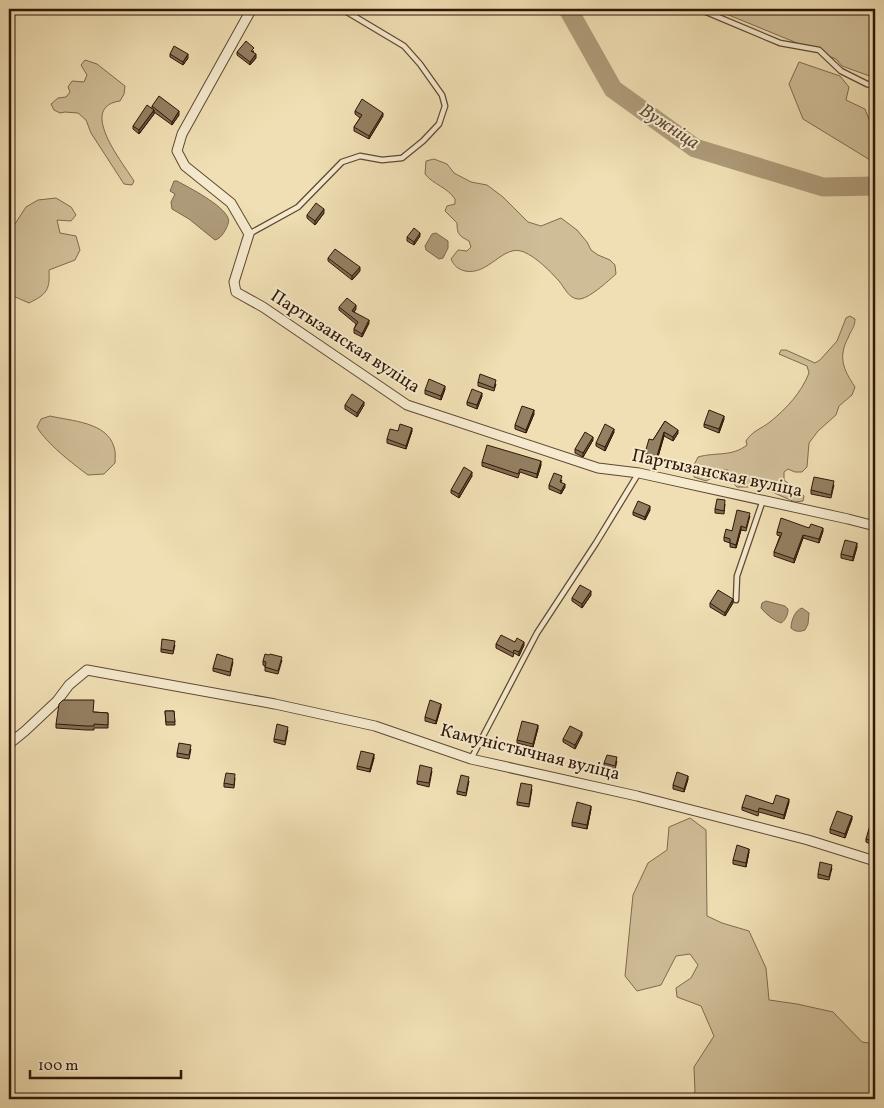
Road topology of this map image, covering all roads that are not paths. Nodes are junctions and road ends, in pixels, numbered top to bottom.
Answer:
1 (251, 9) edge
2 (342, 9) edge
3 (699, 9) edge
4 (875, 86) edge
5 (249, 234) junction
6 (639, 473) junction
7 (763, 500) junction
8 (875, 526) edge
9 (736, 600) dead end
10 (9, 744) edge
11 (471, 759) junction
12 (875, 861) edge

1 - 5 street
2 - 5 lane
3 - 4 lane
5 - 6 street, Партызанская вуліца
6 - 7 street, Партызанская вуліца
6 - 11 lane
7 - 8 street, Партызанская вуліца
7 - 9 lane
10 - 11 street, Камуністычная вуліца
11 - 12 street, Камуністычная вуліца

